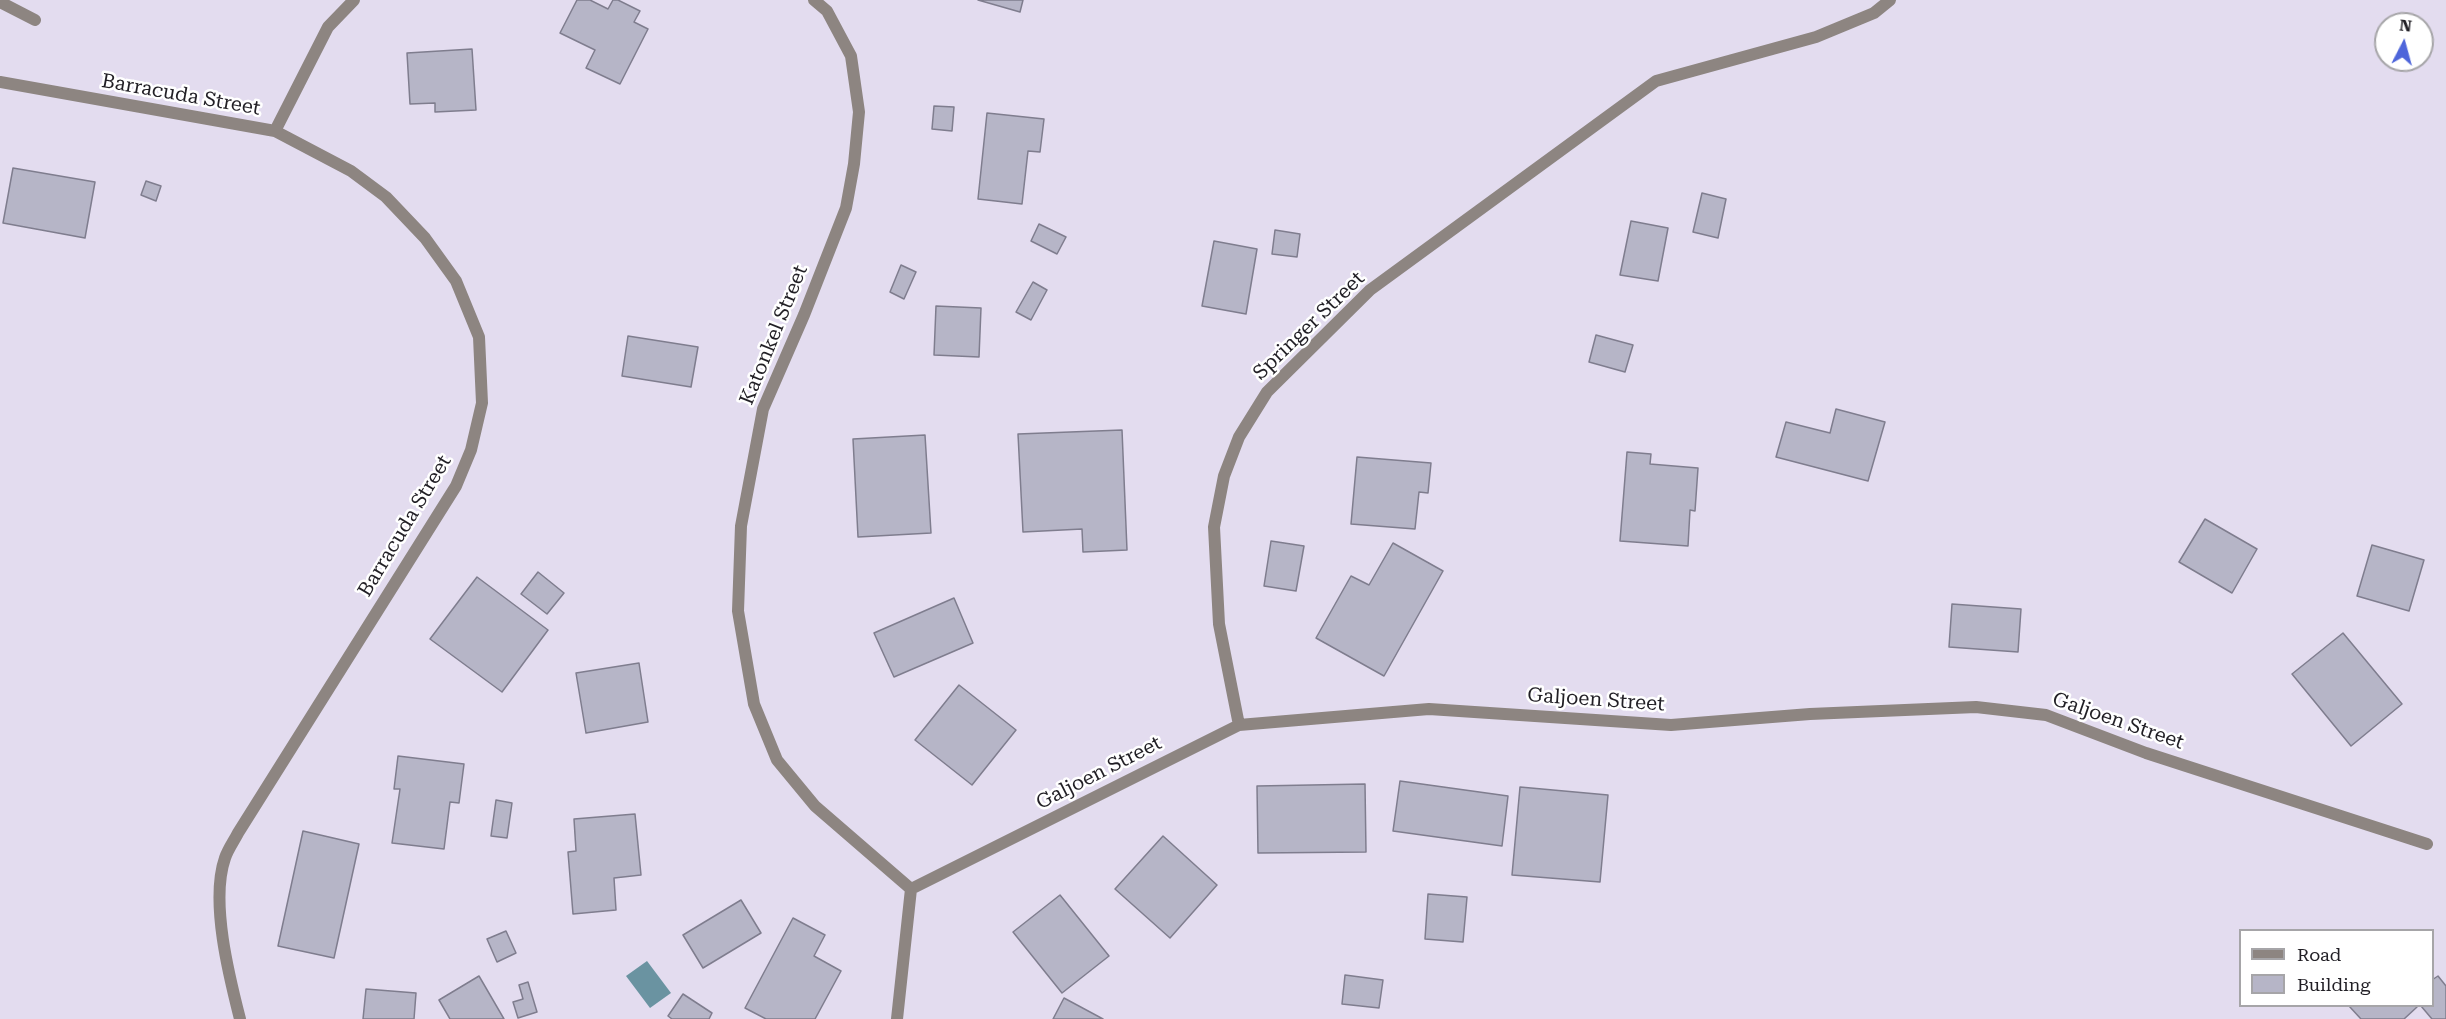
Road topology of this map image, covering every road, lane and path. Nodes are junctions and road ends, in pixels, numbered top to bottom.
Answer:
1 (354, 0) edge
2 (814, 0) edge
3 (1890, 0) edge
4 (0, 2) edge
5 (34, 20) dead end
6 (0, 82) edge
7 (275, 131) junction
8 (1239, 725) junction
9 (2427, 844) dead end
10 (911, 889) junction
11 (240, 1019) edge
12 (897, 1019) edge

1 - 7 street
2 - 10 street, Katonkel Street
3 - 8 street, Springer Street
4 - 5 street
6 - 7 street, Barracuda Street
7 - 11 street, Barracuda Street
8 - 9 street, Galjoen Street
8 - 10 street, Galjoen Street
10 - 12 street

